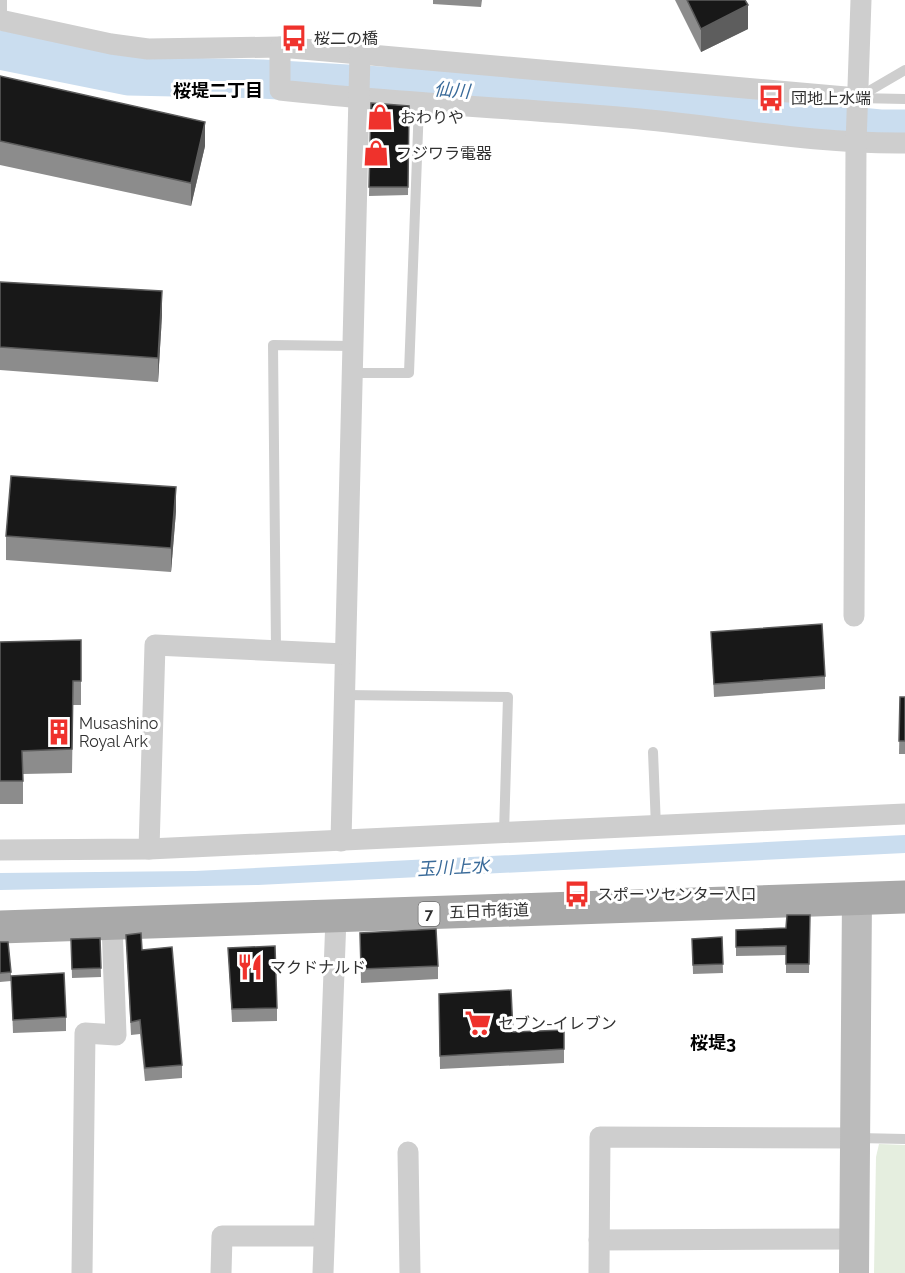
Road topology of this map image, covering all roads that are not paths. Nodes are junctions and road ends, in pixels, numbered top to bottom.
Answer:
1 (862, 0) edge
2 (1, 14) edge
3 (280, 47) junction
4 (360, 52) junction
5 (905, 70) edge
6 (357, 99) junction
7 (905, 99) edge
8 (419, 104) junction
9 (856, 104) junction
10 (856, 144) junction
11 (905, 144) edge
12 (352, 346) junction
13 (351, 374) junction
14 (854, 616) dead end
15 (276, 649) junction
16 (345, 654) junction
17 (345, 695) junction
18 (653, 752) dead end
19 (905, 814) edge
20 (657, 827) junction
21 (504, 833) junction
22 (341, 841) junction
23 (149, 849) junction
24 (0, 850) edge
25 (905, 897) edge
26 (857, 898) junction
27 (336, 917) junction
28 (112, 924) junction
29 (0, 927) edge
30 (855, 1138) junction
31 (905, 1138) edge
32 (408, 1152) dead end
33 (324, 1236) junction
34 (854, 1239) junction
35 (599, 1240) junction
36 (82, 1273) edge
37 (221, 1273) edge
38 (323, 1273) edge
39 (410, 1273) edge
40 (599, 1273) edge
41 (854, 1273) edge

1 - 9 street
2 - 3 street
3 - 4 street
3 - 6 street
4 - 6 street
4 - 9 street
5 - 9 lane
6 - 8 street
6 - 12 street
7 - 9 lane
8 - 10 street
8 - 13 lane
9 - 10 street
10 - 11 street
10 - 14 street
12 - 13 street
12 - 15 lane
13 - 16 street
15 - 16 street
15 - 23 street
16 - 17 street
17 - 21 lane
17 - 22 street
18 - 20 lane
19 - 20 street
20 - 21 street
21 - 22 street
22 - 23 street
23 - 24 street
25 - 26 main road, 五日市街道 / 7
26 - 27 main road, 五日市街道 / 7
26 - 30 street
27 - 28 main road, 五日市街道 / 7
27 - 33 street
28 - 29 main road, 五日市街道 / 7
28 - 36 street
30 - 31 lane
30 - 34 street
30 - 35 street
32 - 39 street
33 - 37 street
33 - 38 street
34 - 35 street
34 - 41 street
35 - 40 street

